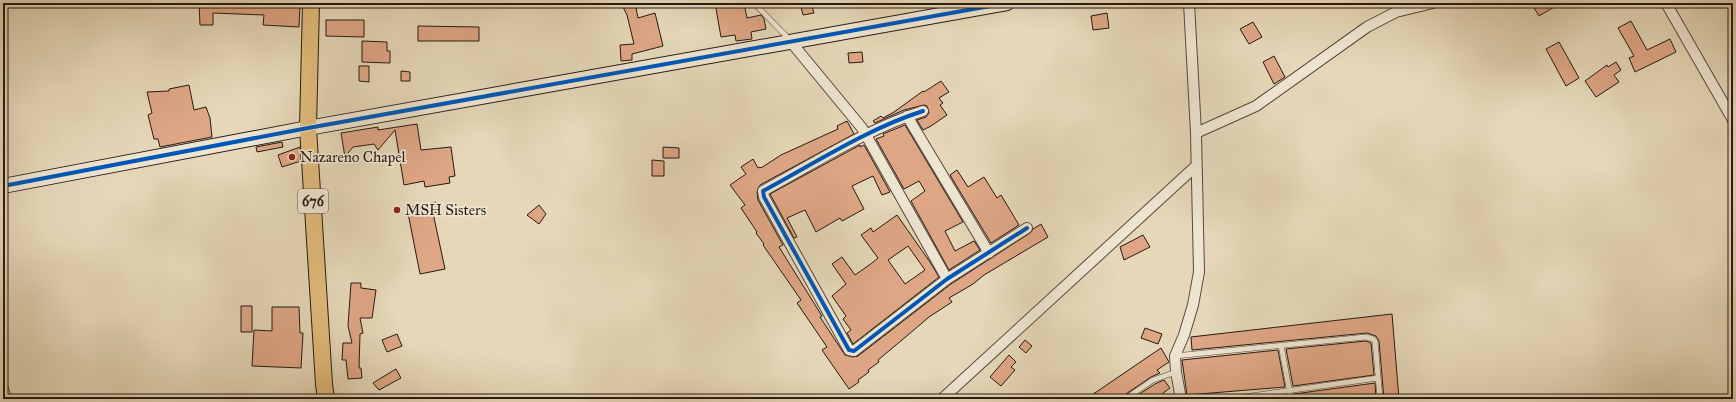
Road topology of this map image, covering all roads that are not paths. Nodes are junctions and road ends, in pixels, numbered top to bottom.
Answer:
1 (311, 3) edge
2 (754, 3) edge
3 (1007, 3) edge
4 (1189, 3) edge
5 (1433, 3) edge
6 (1666, 3) edge
7 (791, 42) junction
8 (923, 111) dead end
9 (907, 116) junction
10 (1733, 120) edge
11 (308, 128) junction
12 (1196, 133) junction
13 (866, 135) junction
14 (1196, 166) junction
15 (3, 186) edge
16 (1028, 228) dead end
17 (988, 253) junction
18 (947, 279) junction
19 (1281, 345) junction
20 (1175, 356) junction
21 (1176, 372) junction
22 (1378, 378) junction
23 (3, 389) edge
24 (1290, 390) junction
25 (6, 399) edge
26 (326, 399) edge
27 (942, 399) edge
28 (1125, 399) edge
29 (1181, 399) edge
30 (1230, 399) edge
31 (1291, 399) edge
32 (1380, 399) edge

1 - 11 main road, 676
2 - 7 lane
3 - 7 street
4 - 12 street
5 - 12 street
6 - 10 street
7 - 11 street
7 - 13 street
8 - 9 street
9 - 13 street
9 - 17 street
11 - 15 street
11 - 26 main road, 676
12 - 14 street
13 - 18 street
13 - 18 street
14 - 20 street
14 - 27 street
16 - 17 street
17 - 18 street
19 - 20 lane
19 - 22 lane
19 - 24 lane
20 - 21 street
21 - 28 lane
21 - 29 street
22 - 24 lane
22 - 32 lane
23 - 25 street
24 - 30 lane
24 - 31 lane

